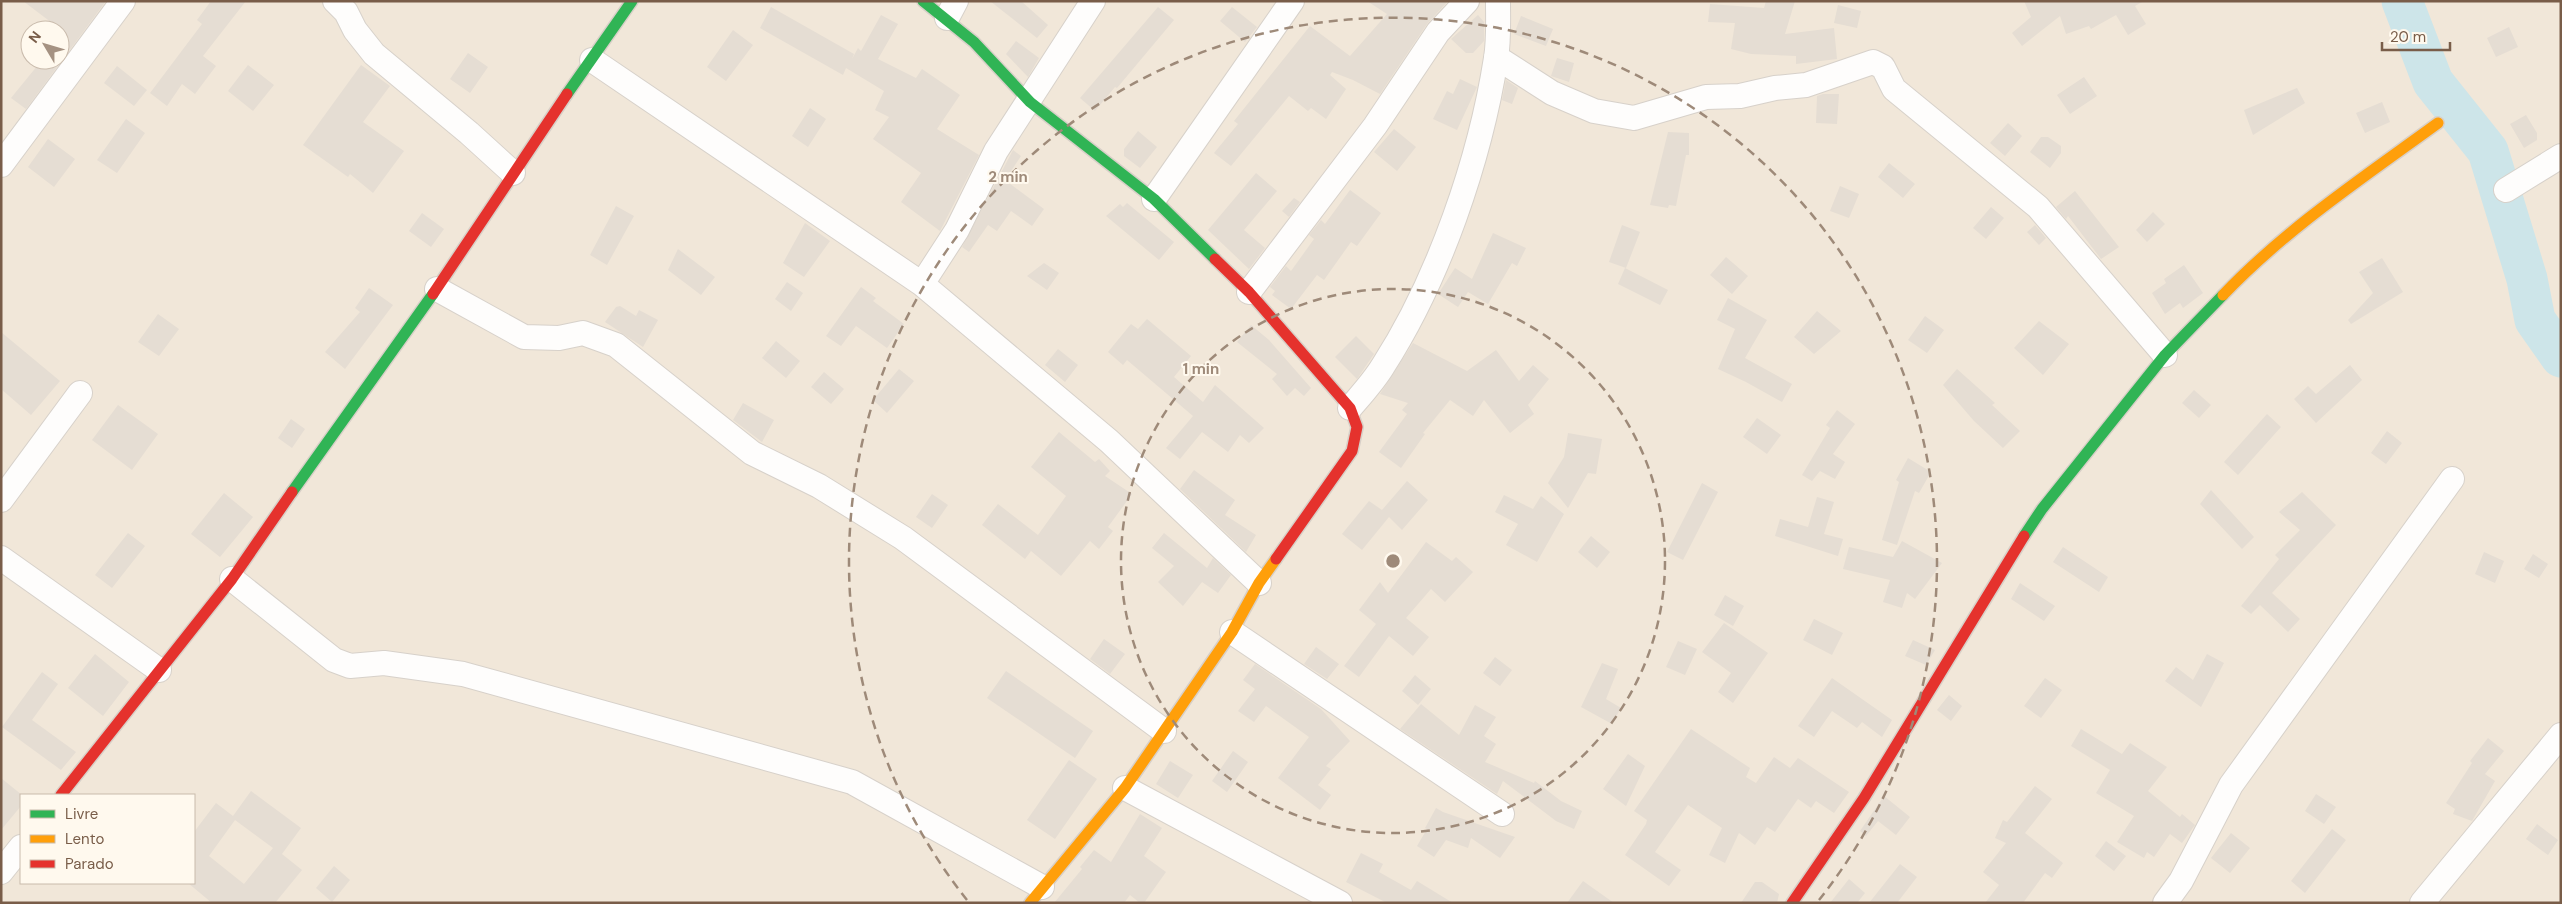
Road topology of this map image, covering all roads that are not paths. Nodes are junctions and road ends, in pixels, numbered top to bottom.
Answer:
1 (123, 1) edge
2 (335, 1) edge
3 (632, 1) edge
4 (924, 1) edge
5 (1093, 1) edge
6 (1292, 1) edge
7 (1467, 1) edge
8 (1498, 1) edge
9 (952, 9) edge
10 (1496, 56) junction
11 (592, 60) junction
12 (1030, 102) junction
13 (2438, 123) dead end
14 (2561, 156) edge
15 (1, 165) edge
16 (513, 173) junction
17 (2506, 190) dead end
18 (1154, 200) junction
19 (922, 284) junction
20 (437, 289) junction
21 (1249, 292) junction
22 (2165, 355) junction
23 (80, 393) dead end
24 (1350, 408) junction
25 (2452, 479) dead end
26 (1, 500) edge
27 (1, 558) edge
28 (232, 579) junction
29 (1259, 583) junction
30 (1232, 632) junction
31 (159, 670) junction
32 (1164, 731) junction
33 (2561, 734) edge
34 (1125, 788) junction
35 (62, 794) edge
36 (1502, 814) dead end
37 (20, 848) edge
38 (1, 872) edge
39 (1036, 895) edge
40 (1340, 903) edge
41 (1792, 903) edge
42 (2166, 903) edge
43 (2422, 903) edge

1 - 15 street
2 - 16 street
3 - 11 street
4 - 9 street
5 - 12 street
6 - 18 street
7 - 21 street
8 - 10 street
9 - 12 street
10 - 22 street
10 - 24 street
11 - 16 street
11 - 19 street
12 - 18 street
12 - 19 street
13 - 22 street
14 - 17 street
16 - 20 street
18 - 21 street
19 - 29 street
20 - 28 street
20 - 32 street
21 - 24 street
22 - 41 street
23 - 26 street
24 - 29 street
25 - 42 street
27 - 31 street
28 - 31 street
28 - 39 street
29 - 30 street
30 - 32 street
30 - 36 street
31 - 35 street
32 - 34 street
33 - 43 street
34 - 39 street
34 - 40 street
37 - 38 street

